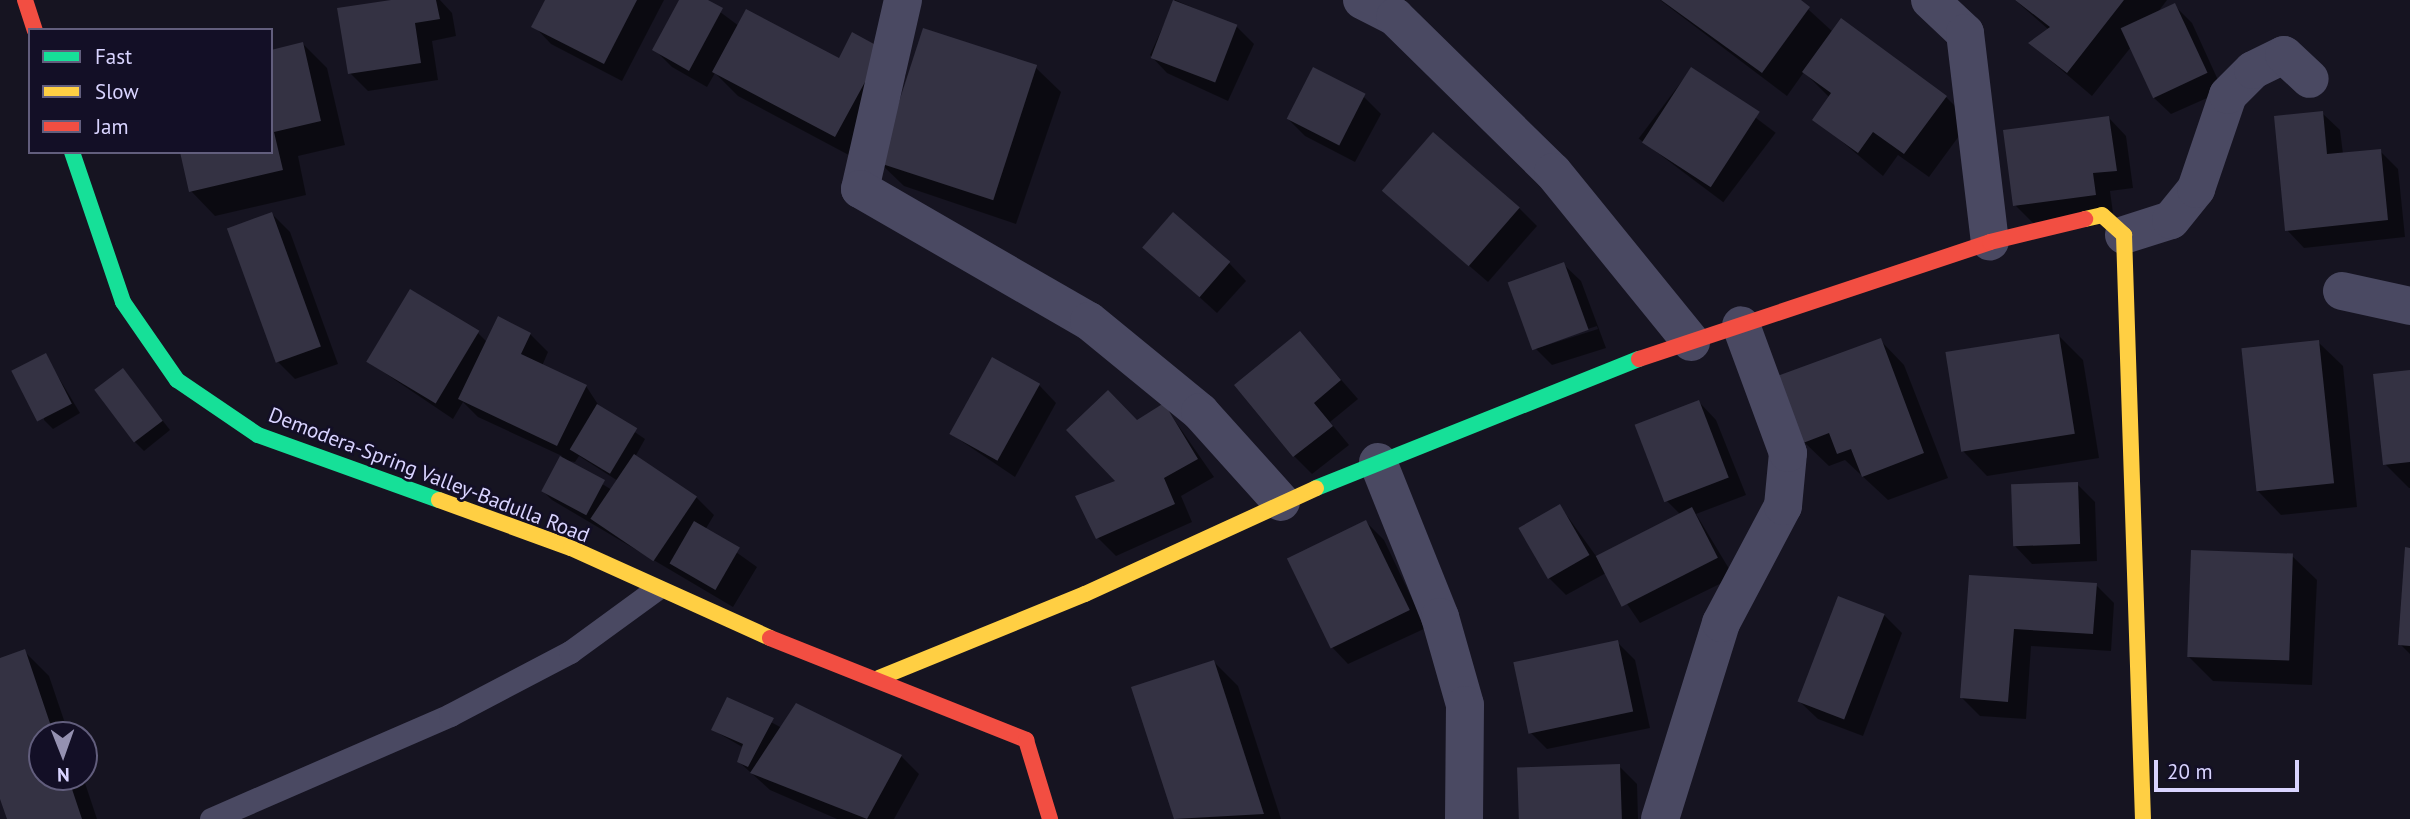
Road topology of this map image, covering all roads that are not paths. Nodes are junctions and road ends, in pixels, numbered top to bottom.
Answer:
1 (25, 0) edge
2 (903, 0) edge
3 (1362, 0) edge
4 (1930, 0) edge
5 (33, 28) edge
6 (2311, 79) dead end
7 (73, 154) edge
8 (2124, 235) junction
9 (1990, 242) junction
10 (2342, 291) dead end
11 (2410, 306) edge
12 (1741, 325) junction
13 (1691, 342) junction
14 (1378, 462) junction
15 (1281, 502) junction
16 (655, 590) junction
17 (879, 678) junction
18 (211, 819) edge
19 (1050, 819) edge
20 (1464, 819) edge
21 (1660, 819) edge
22 (2143, 819) edge

1 - 5 street
2 - 15 street
3 - 13 street
4 - 9 street
6 - 8 street
7 - 16 street, Demodera-Spring Valley-Badulla Road
8 - 9 street
8 - 22 street
9 - 12 street
10 - 11 street
12 - 13 street
12 - 21 street
13 - 14 street
14 - 15 street
14 - 20 street
15 - 17 street
16 - 17 street, Demodera-Spring Valley-Badulla Road
16 - 18 lane
17 - 19 street, Demodera-Spring Valley-Badulla Road

